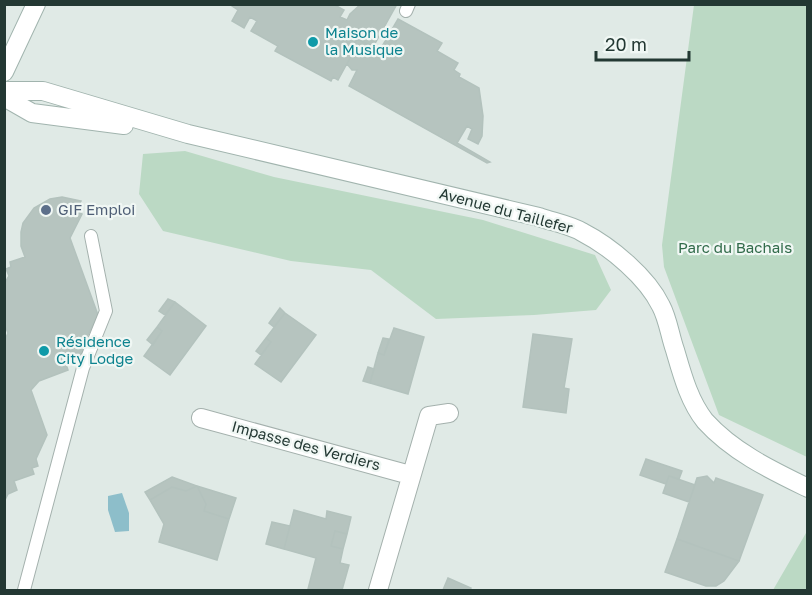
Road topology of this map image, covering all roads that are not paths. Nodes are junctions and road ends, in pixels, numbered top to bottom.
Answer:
1 (36, 4) edge
2 (4, 72) edge
3 (4, 91) edge
4 (4, 97) edge
5 (188, 134) junction
6 (91, 236) dead end
7 (449, 413) dead end
8 (201, 418) dead end
9 (411, 475) junction
10 (807, 488) edge
11 (24, 591) edge
12 (378, 591) edge

1 - 2 main road
3 - 5 main road, Avenue du Taillefer
4 - 5 main road, Avenue du Taillefer
5 - 10 main road, Avenue du Taillefer
6 - 11 lane
7 - 9 main road
8 - 9 main road, Impasse des Verdiers
9 - 12 main road

